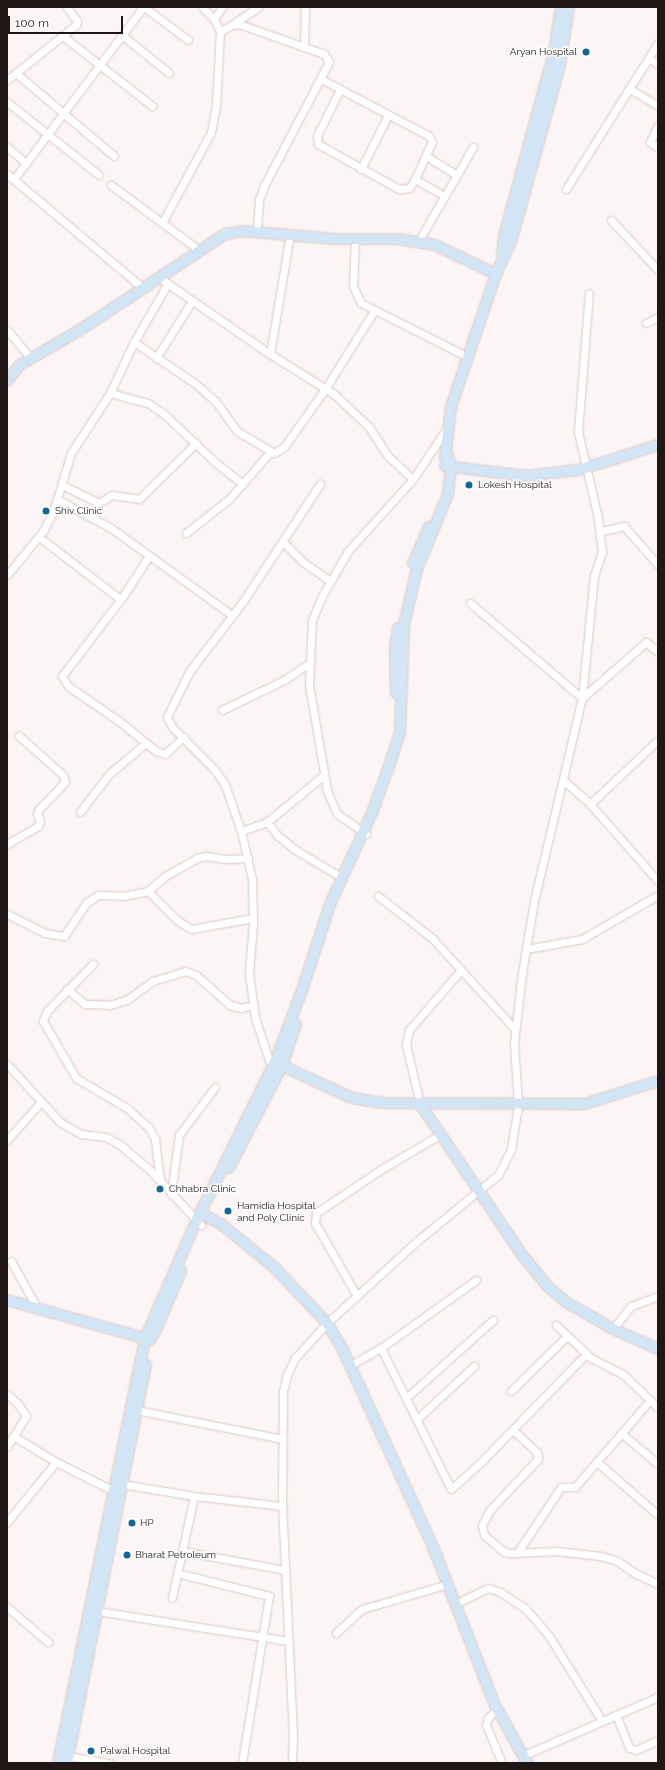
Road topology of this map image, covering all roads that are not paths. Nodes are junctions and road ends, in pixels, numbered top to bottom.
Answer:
1 (67, 7) edge
2 (144, 7) edge
3 (202, 7) edge
4 (222, 7) edge
5 (258, 7) edge
6 (305, 7) edge
7 (561, 7) edge
8 (569, 7) edge
9 (214, 19) junction
10 (231, 25) junction
11 (220, 32) junction
12 (122, 35) junction
13 (64, 37) junction
14 (188, 40) dead end
15 (658, 43) edge
16 (304, 47) junction
17 (649, 58) junction
18 (658, 64) edge
19 (100, 66) junction
20 (169, 73) dead end
21 (17, 74) junction
22 (321, 79) junction
23 (7, 80) edge
24 (630, 89) junction
25 (340, 90) junction
26 (7, 102) edge
27 (152, 106) dead end
28 (658, 106) edge
29 (63, 115) junction
30 (388, 115) junction
31 (658, 125) edge
32 (47, 135) junction
33 (7, 147) edge
34 (473, 147) dead end
35 (658, 148) edge
36 (114, 156) dead end
37 (426, 156) junction
38 (26, 163) junction
39 (361, 169) junction
40 (7, 174) edge
41 (99, 175) dead end
42 (457, 175) junction
43 (14, 179) junction
44 (415, 179) junction
45 (111, 185) dead end
46 (566, 189) dead end
47 (445, 196) junction
48 (611, 220) dead end
49 (162, 223) junction
50 (257, 232) junction
51 (290, 234) junction
52 (355, 239) junction
53 (418, 242) junction
54 (199, 250) junction
55 (502, 259) junction
56 (658, 270) edge
57 (496, 274) junction
58 (159, 277) junction
59 (168, 283) junction
60 (143, 288) junction
61 (589, 293) dead end
62 (192, 301) junction
63 (374, 311) junction
64 (658, 317) edge
65 (646, 324) dead end
66 (7, 330) edge
67 (134, 342) junction
68 (270, 354) junction
69 (468, 357) junction
70 (32, 358) junction
71 (156, 358) junction
72 (7, 381) edge
73 (326, 389) junction
74 (110, 393) junction
75 (447, 428) junction
76 (196, 443) junction
77 (657, 446) edge
78 (270, 452) junction
79 (448, 466) junction
80 (587, 468) junction
81 (414, 479) junction
82 (243, 484) junction
83 (320, 484) dead end
84 (62, 485) junction
85 (57, 500) junction
86 (601, 531) junction
87 (186, 532) dead end
88 (39, 537) junction
89 (283, 542) junction
90 (149, 556) junction
91 (658, 565) edge
92 (7, 576) edge
93 (330, 581) junction
94 (120, 599) junction
95 (470, 603) dead end
96 (233, 616) junction
97 (658, 652) edge
98 (308, 664) junction
99 (582, 698) junction
100 (222, 710) dead end
101 (19, 736) dead end
102 (183, 737) junction
103 (658, 740) edge
104 (146, 743) junction
105 (324, 775) junction
106 (564, 781) junction
107 (590, 804) junction
108 (80, 812) dead end
109 (267, 822) junction
110 (241, 831) junction
111 (364, 833) junction
112 (7, 844) edge
113 (248, 858) junction
114 (341, 877) junction
115 (658, 881) edge
116 (148, 890) junction
117 (658, 895) edge
118 (378, 896) dead end
119 (7, 914) edge
120 (253, 918) junction
121 (526, 949) junction
122 (93, 964) dead end
123 (461, 970) junction
124 (67, 989) junction
125 (254, 1005) junction
126 (514, 1028) junction
127 (7, 1064) edge
128 (276, 1068) junction
129 (658, 1081) edge
130 (215, 1087) dead end
131 (41, 1102) junction
132 (420, 1104) junction
133 (518, 1106) junction
134 (441, 1134) junction
135 (7, 1140) edge
136 (160, 1181) junction
137 (480, 1191) junction
138 (171, 1194) junction
139 (200, 1219) junction
140 (11, 1261) dead end
141 (476, 1280) dead end
142 (357, 1296) junction
143 (658, 1296) edge
144 (7, 1300) edge
145 (37, 1308) junction
146 (493, 1320) dead end
147 (327, 1324) junction
148 (556, 1325) dead end
149 (614, 1329) junction
150 (567, 1336) junction
151 (148, 1339) junction
152 (381, 1348) junction
153 (658, 1349) edge
154 (586, 1354) junction
155 (351, 1365) junction
156 (474, 1366) dead end
157 (511, 1391) dead end
158 (7, 1394) edge
159 (406, 1398) junction
160 (650, 1400) junction
161 (658, 1408) edge
162 (136, 1410) junction
163 (417, 1419) junction
164 (513, 1430) junction
165 (621, 1433) junction
166 (15, 1437) junction
167 (282, 1439) junction
168 (7, 1446) edge
169 (56, 1462) junction
170 (597, 1462) junction
171 (658, 1464) edge
172 (118, 1489) junction
173 (194, 1496) junction
174 (282, 1506) junction
175 (658, 1515) edge
176 (7, 1522) edge
177 (182, 1551) junction
178 (517, 1553) junction
179 (286, 1570) junction
180 (177, 1574) junction
181 (448, 1584) junction
182 (658, 1584) edge
183 (172, 1598) dead end
184 (455, 1604) junction
185 (7, 1607) edge
186 (97, 1611) junction
187 (336, 1633) dead end
188 (263, 1638) junction
189 (289, 1641) junction
190 (48, 1642) dead end
191 (658, 1697) edge
192 (497, 1709) junction
193 (616, 1715) junction
194 (602, 1721) junction
195 (658, 1740) edge
196 (67, 1759) edge
197 (524, 1759) edge
198 (58, 1763) edge
199 (109, 1763) edge
200 (242, 1763) edge
201 (292, 1763) edge
202 (502, 1763) edge

1 - 13 street
2 - 12 street
2 - 14 street
3 - 9 street
4 - 9 street
5 - 10 street
6 - 16 street
7 - 55 street
8 - 55 street
9 - 11 street
10 - 11 street
10 - 16 street
11 - 49 street
12 - 19 street
12 - 20 street
13 - 19 street
13 - 21 street
15 - 17 street
16 - 22 street
17 - 18 street
17 - 24 street
19 - 27 street
19 - 29 street
21 - 23 street
21 - 29 street
22 - 25 street
22 - 50 street
24 - 28 street
24 - 46 street
25 - 30 street
25 - 39 street
26 - 32 street
29 - 32 street
29 - 36 street
30 - 37 street
30 - 39 street
31 - 35 street
32 - 38 street
32 - 41 street
33 - 38 street
34 - 42 street
37 - 42 street
37 - 44 street
38 - 43 street
39 - 44 street
40 - 43 street
42 - 47 street
43 - 60 street
44 - 47 street
45 - 49 street
47 - 53 street
48 - 56 street
49 - 54 street
50 - 51 street
50 - 54 street
51 - 52 street
51 - 68 street
52 - 53 street
52 - 63 street
53 - 57 street
54 - 58 street
55 - 57 street
57 - 69 street
58 - 59 street
58 - 60 street
59 - 62 street
59 - 67 street
60 - 70 street
61 - 80 street
62 - 68 street
62 - 71 street
63 - 69 street
63 - 73 street
64 - 65 street
66 - 70 street
67 - 71 street
67 - 74 street
68 - 73 street
69 - 75 street
70 - 72 street
71 - 78 street
73 - 78 street
73 - 81 street
74 - 76 street
74 - 84 street
75 - 79 street
75 - 81 street
76 - 82 street
76 - 84 street
77 - 80 street
78 - 82 street
79 - 80 street
79 - 111 street
80 - 86 street
81 - 93 street
82 - 87 street
83 - 89 street
84 - 85 street
85 - 88 street
85 - 90 street
86 - 91 street
86 - 99 street
88 - 92 street
88 - 94 street
89 - 93 street
89 - 96 street
90 - 94 street
90 - 96 street
93 - 98 street
94 - 104 street
95 - 99 street
96 - 102 street
97 - 99 street
98 - 100 street
98 - 105 street
99 - 106 street
101 - 112 street
102 - 104 street
102 - 110 street
103 - 107 street
104 - 108 street
105 - 109 street
105 - 111 street
106 - 107 street
106 - 121 street
107 - 115 street
109 - 110 street
109 - 114 street
110 - 113 street
111 - 114 street
111 - 128 street
113 - 116 street
113 - 120 street
114 - 128 street
116 - 119 street
116 - 120 street
117 - 121 street
118 - 123 street
120 - 125 street
121 - 126 street
122 - 124 street
123 - 126 street
123 - 132 street
124 - 125 street
124 - 136 street
125 - 128 street
126 - 133 street
127 - 131 street
128 - 132 street
128 - 139 street
129 - 133 street
130 - 138 street
131 - 135 street
131 - 136 street
132 - 133 street
132 - 134 street
133 - 137 street
134 - 137 street
134 - 142 street
136 - 138 street
137 - 142 street
137 - 149 street
138 - 139 street
139 - 147 street
139 - 151 street
140 - 145 street
141 - 152 street
142 - 147 street
143 - 149 street
144 - 145 street
145 - 151 street
146 - 159 street
147 - 155 street
147 - 167 street
148 - 150 street
149 - 153 street
150 - 154 street
150 - 157 street
151 - 162 street
151 - 172 street
152 - 155 street
152 - 159 street
154 - 160 street
154 - 164 street
155 - 181 street
156 - 163 street
158 - 166 street
159 - 163 street
160 - 161 street
160 - 165 street
162 - 167 street
162 - 172 street
163 - 164 street
164 - 178 street
165 - 170 street
165 - 171 street
166 - 168 street
166 - 169 street
167 - 174 street
169 - 172 street
169 - 176 street
170 - 175 street
170 - 178 street
172 - 173 street
172 - 186 street
172 - 198 street
173 - 174 street
173 - 177 street
174 - 179 street
177 - 179 street
177 - 180 street
178 - 182 street
179 - 189 street
180 - 183 street
180 - 188 street
181 - 184 street
181 - 187 street
184 - 192 street
184 - 194 street
185 - 190 street
186 - 188 street
186 - 196 street
188 - 189 street
188 - 200 street
189 - 201 street
191 - 193 street
192 - 197 street
192 - 202 street
193 - 194 street
193 - 195 street
194 - 197 street
196 - 199 street

